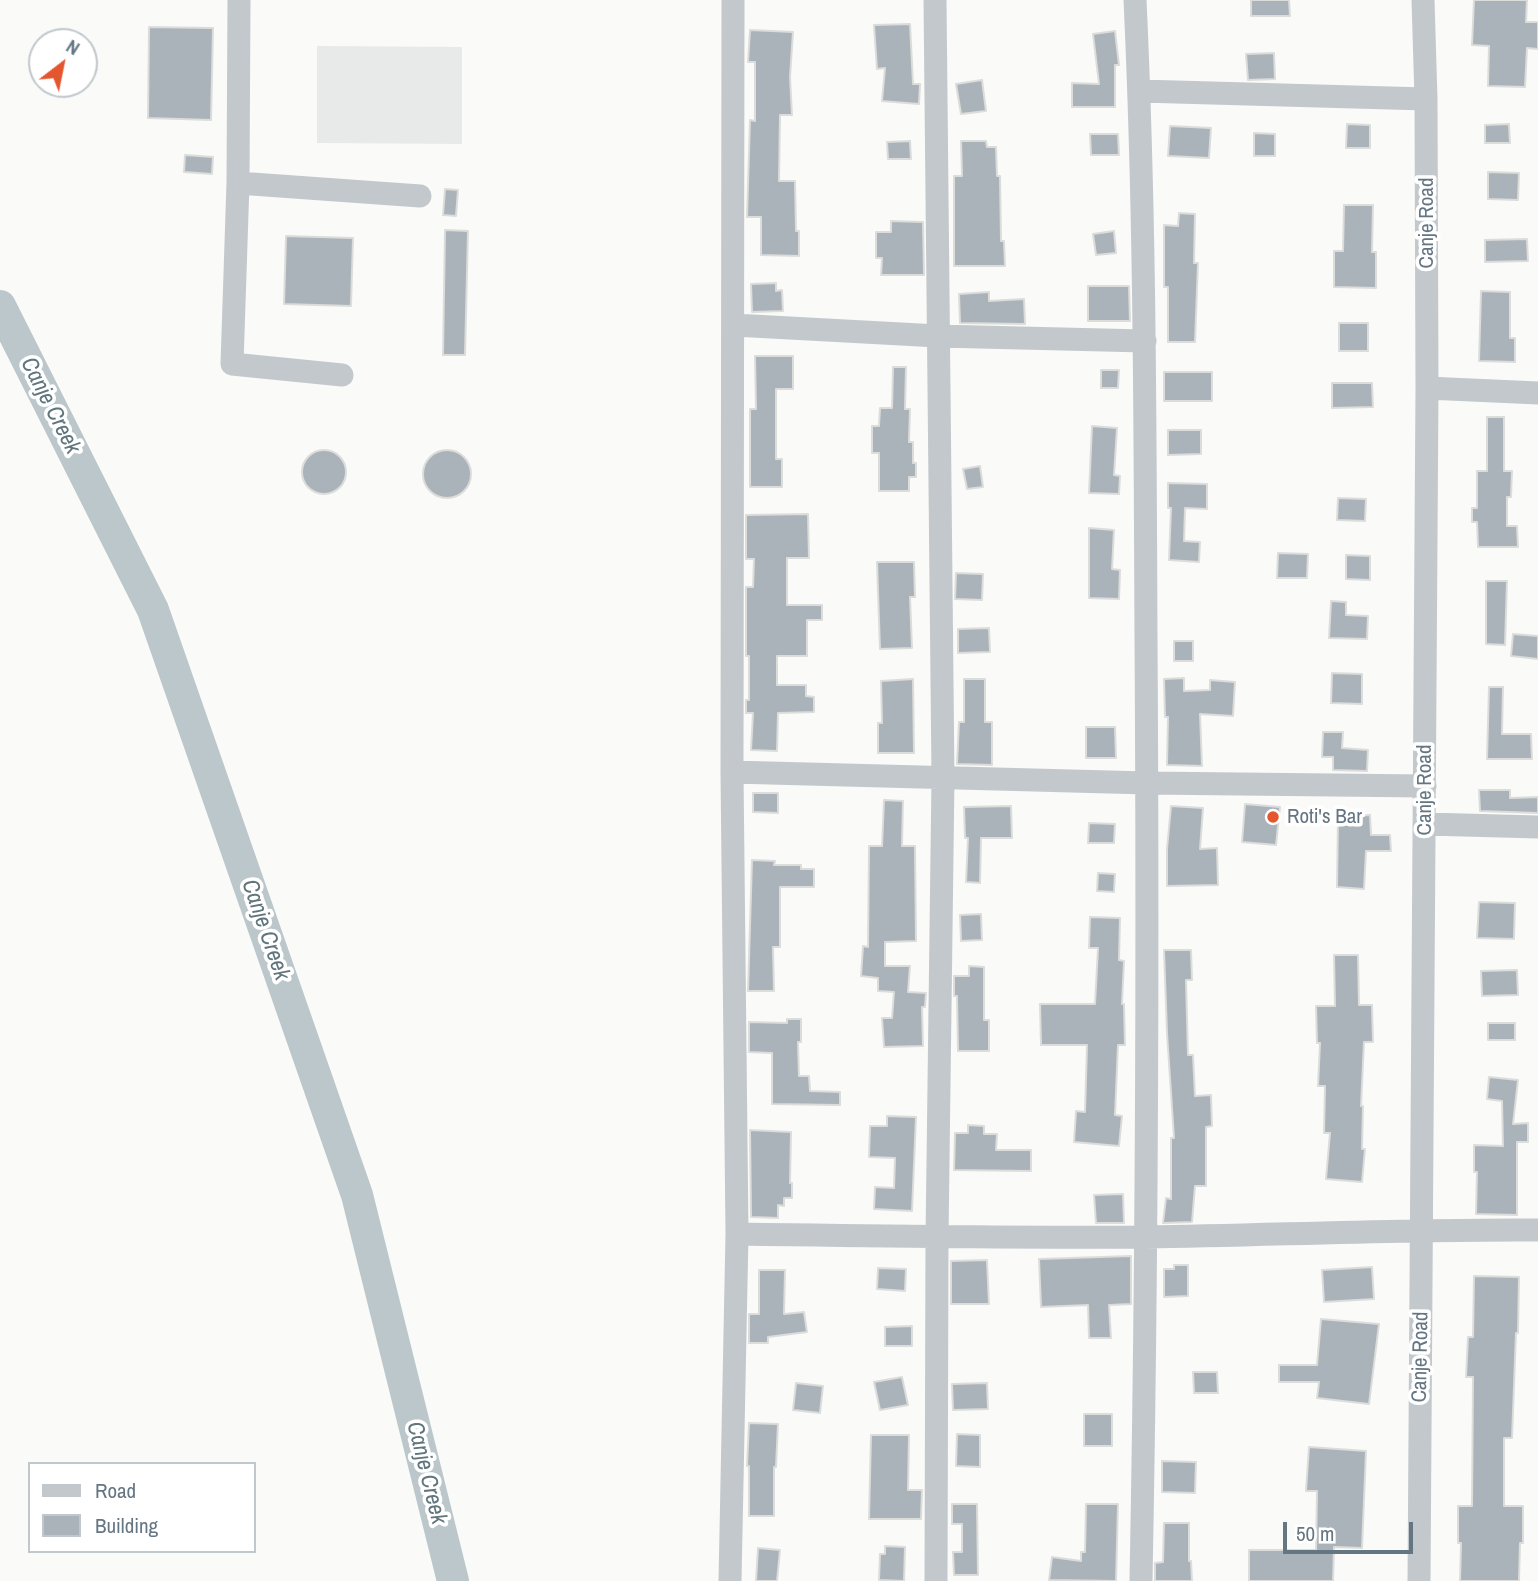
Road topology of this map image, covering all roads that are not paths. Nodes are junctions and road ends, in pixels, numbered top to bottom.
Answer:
1 (239, 0) edge
2 (733, 0) edge
3 (935, 0) edge
4 (1135, 0) edge
5 (1423, 0) edge
6 (1140, 91) junction
7 (1426, 99) junction
8 (237, 183) junction
9 (420, 197) dead end
10 (734, 325) junction
11 (938, 336) junction
12 (1145, 341) junction
13 (342, 374) dead end
14 (1427, 388) junction
15 (1538, 393) edge
16 (732, 772) junction
17 (943, 777) junction
18 (1147, 783) junction
19 (1425, 786) junction
20 (1426, 824) junction
21 (1538, 827) edge
22 (1422, 1229) junction
23 (1538, 1230) edge
24 (737, 1234) junction
25 (1147, 1237) junction
26 (937, 1238) junction
27 (730, 1581) edge
28 (936, 1581) edge
29 (1141, 1581) edge
30 (1419, 1581) edge

1 - 8 street
2 - 10 street
3 - 11 street
4 - 6 street
5 - 7 street, Canje Road
6 - 7 street
6 - 12 street
7 - 14 street, Canje Road
8 - 9 street
8 - 13 street
10 - 11 street
10 - 16 street
11 - 12 street
11 - 17 street
12 - 18 street
14 - 15 street
14 - 19 street, Canje Road
16 - 17 street
16 - 24 street
17 - 18 street
17 - 26 street
18 - 19 street
18 - 25 street
19 - 20 street, Canje Road
20 - 21 street
20 - 22 street, Canje Road
22 - 23 street
22 - 25 street
22 - 30 street, Canje Road
24 - 26 street
24 - 27 street
25 - 26 street
25 - 29 street
26 - 28 street

